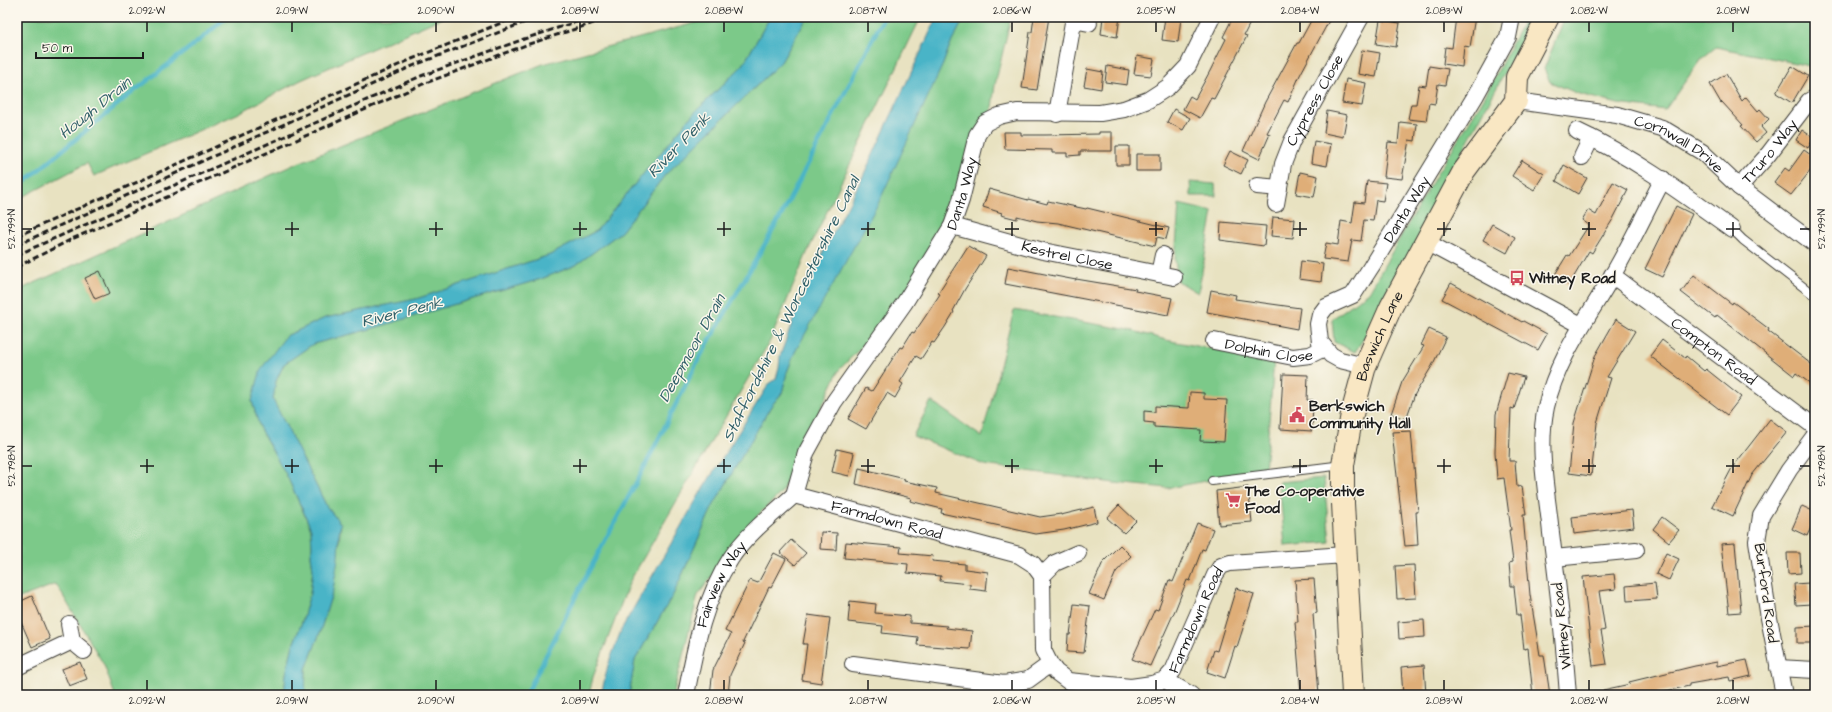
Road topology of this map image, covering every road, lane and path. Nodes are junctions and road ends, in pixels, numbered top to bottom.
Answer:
1 (1212, 17) edge
2 (1361, 17) edge
3 (1512, 17) edge
4 (1548, 17) edge
5 (1073, 19) edge
6 (1090, 23) dead end
7 (1815, 98) edge
8 (1516, 101) junction
9 (1058, 114) junction
10 (1582, 157) dead end
11 (1663, 179) junction
12 (1257, 186) dead end
13 (1738, 187) junction
14 (1279, 188) junction
15 (1276, 204) dead end
16 (952, 226) junction
17 (1732, 229) joint
18 (1426, 242) junction
19 (1815, 244) edge
20 (1163, 255) dead end
21 (1612, 275) junction
22 (1815, 296) edge
23 (1581, 325) junction
24 (1214, 341) dead end
25 (1324, 348) junction
26 (1365, 366) junction
27 (1815, 427) edge
28 (1815, 435) edge
29 (1343, 465) junction
30 (1212, 481) dead end
31 (794, 495) junction
32 (1636, 550) dead end
33 (1078, 553) dead end
34 (1345, 555) junction
35 (1554, 558) junction
36 (1042, 576) junction
37 (69, 624) dead end
38 (72, 641) junction
39 (84, 651) dead end
40 (853, 664) dead end
41 (1050, 664) junction
42 (17, 667) edge
43 (1778, 668) junction
44 (1815, 670) edge
45 (1165, 680) junction
46 (686, 695) edge
47 (1191, 695) edge
48 (1353, 695) edge
49 (1568, 695) edge
50 (1782, 695) edge

1 - 9 street, Danta Way
2 - 14 street, Cypress Close
3 - 25 street, Danta Way
4 - 8 street
5 - 6 street
5 - 9 street
7 - 13 street, Truro Way
8 - 13 street, Cornwall Drive
8 - 18 street, Baswich Lane
9 - 16 street, Danta Way
10 - 11 street
11 - 17 street
11 - 21 street, Witney Road
12 - 14 street
13 - 19 street, Cornwall Drive
14 - 15 street, Cypress Close
16 - 20 street, Kestrel Close
16 - 31 street, Danta Way
17 - 22 lane
18 - 23 street
18 - 26 street, Baswich Lane
21 - 23 street, Witney Road
21 - 27 street, Compton Road
23 - 35 street, Witney Road
24 - 25 street, Dolphin Close
25 - 26 street
26 - 29 street, Baswich Lane
28 - 43 street, Burford Road
29 - 30 lane
29 - 34 street, Baswich Lane
31 - 36 street, Farmdown Road
31 - 46 street, Fairview Way
32 - 35 street
33 - 36 street
34 - 45 street, Farmdown Road
34 - 48 street, Baswich Lane
35 - 49 street, Witney Road
36 - 41 street, Farmdown Road
37 - 38 street
38 - 39 street
38 - 42 street
40 - 41 street
41 - 45 street, Farmdown Road
43 - 44 street
43 - 50 street, Burford Road
45 - 47 street

